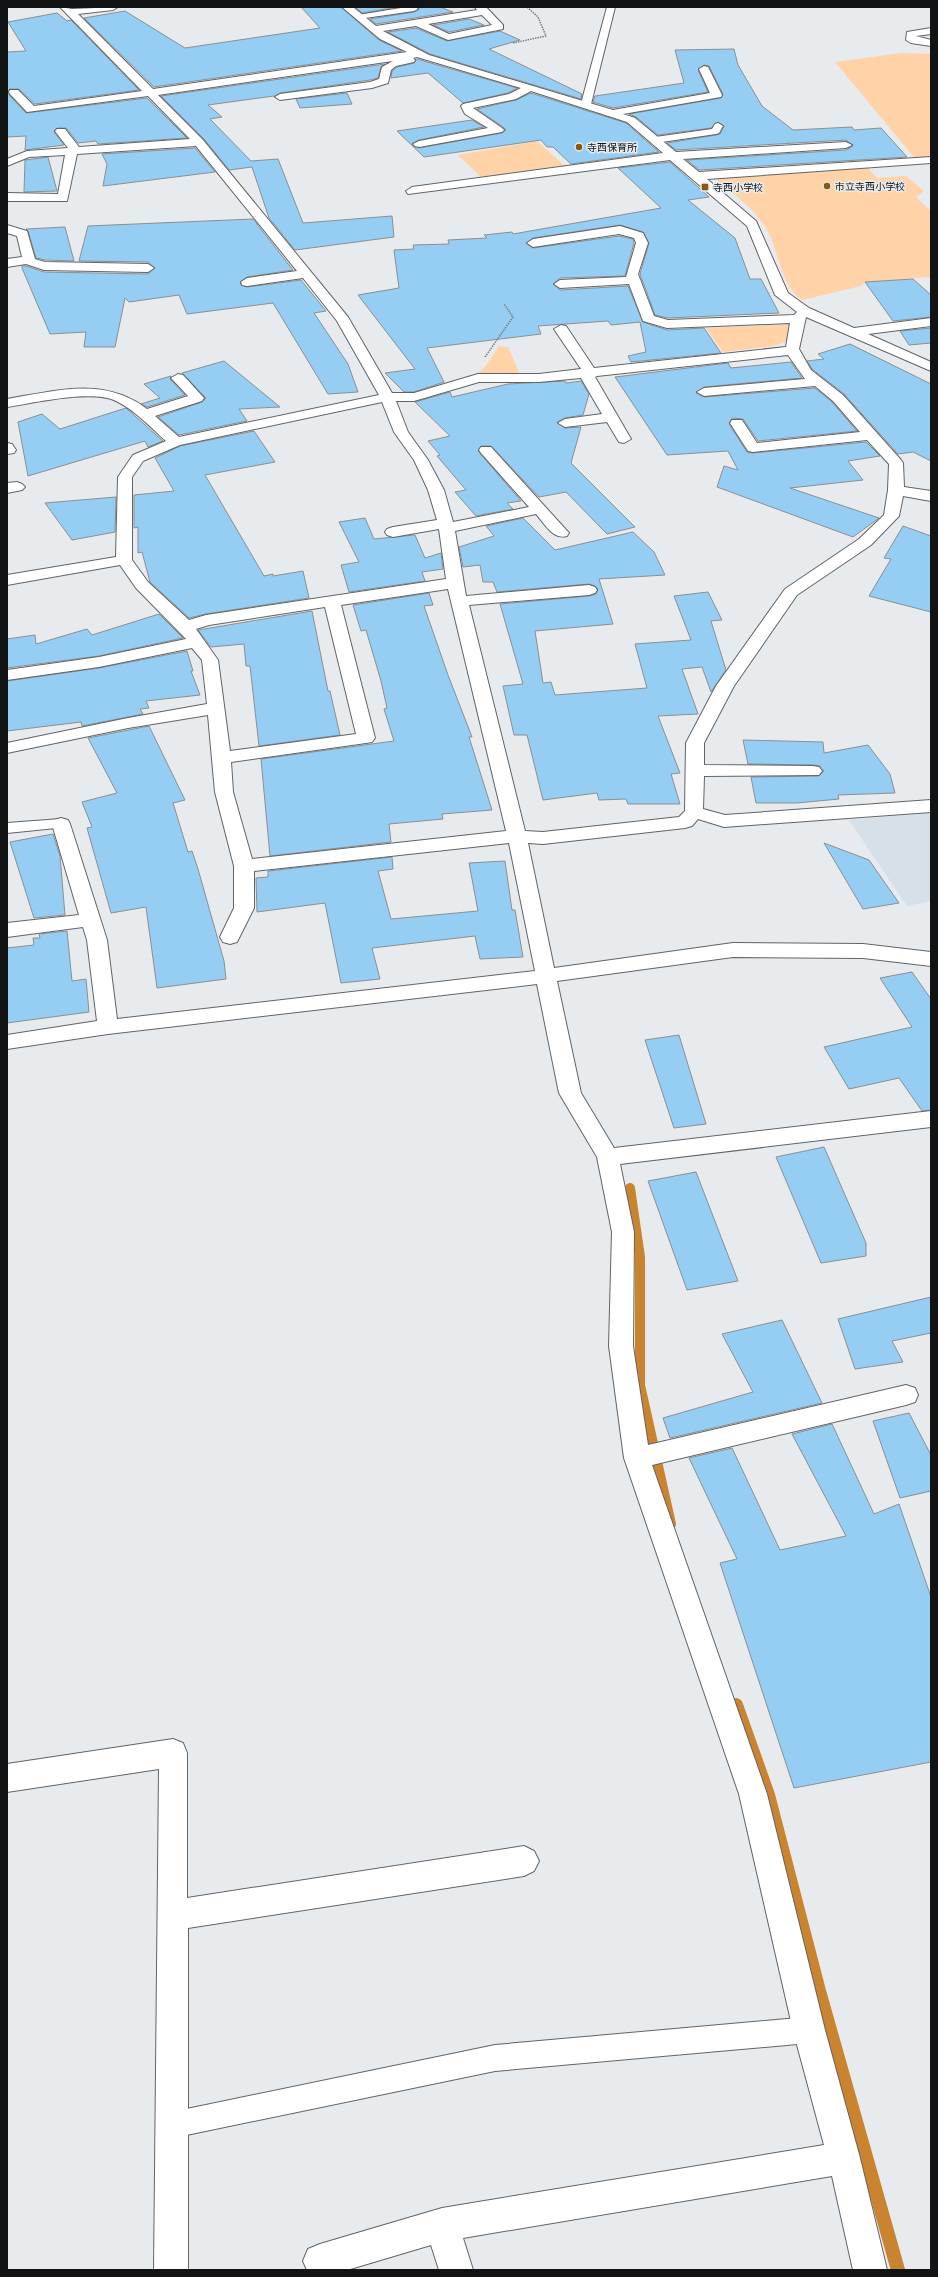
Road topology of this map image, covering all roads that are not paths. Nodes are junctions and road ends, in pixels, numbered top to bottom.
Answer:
1 (113, 7) edge
2 (347, 7) edge
3 (411, 7) edge
4 (611, 7) edge
5 (67, 9) edge
6 (483, 10) edge
7 (358, 17) junction
8 (418, 22) junction
9 (374, 29) junction
10 (931, 31) edge
11 (931, 43) edge
12 (421, 56) junction
13 (704, 69) dead end
14 (530, 88) junction
15 (14, 92) dead end
16 (149, 92) junction
17 (280, 97) dead end
18 (586, 104) junction
19 (613, 113) junction
20 (718, 126) dead end
21 (61, 131) dead end
22 (655, 140) junction
23 (199, 142) junction
24 (419, 144) dead end
25 (846, 145) dead end
26 (74, 151) junction
27 (674, 156) junction
28 (931, 160) edge
29 (7, 163) edge
30 (698, 176) junction
31 (412, 191) dead end
32 (7, 197) edge
33 (7, 229) edge
34 (533, 243) dead end
35 (29, 260) junction
36 (7, 263) edge
37 (148, 268) dead end
38 (306, 274) junction
39 (634, 280) junction
40 (246, 282) dead end
41 (560, 284) dead end
42 (801, 315) junction
43 (931, 322) edge
44 (561, 329) dead end
45 (855, 332) junction
46 (793, 350) junction
47 (931, 367) edge
48 (588, 374) junction
49 (178, 378) dead end
50 (818, 382) junction
51 (704, 392) dead end
52 (386, 397) junction
53 (7, 403) edge
54 (143, 415) junction
55 (611, 417) junction
56 (565, 423) dead end
57 (737, 423) dead end
58 (871, 435) junction
59 (624, 439) dead end
60 (176, 442) junction
61 (486, 450) dead end
62 (896, 490) junction
63 (931, 496) edge
64 (540, 509) junction
65 (446, 526) junction
66 (393, 532) dead end
67 (562, 533) dead end
68 (124, 560) junction
69 (7, 580) edge
70 (589, 590) dead end
71 (458, 592) junction
72 (332, 601) junction
73 (186, 627) junction
74 (195, 642) junction
75 (7, 675) edge
76 (217, 708) junction
77 (7, 748) edge
78 (222, 758) junction
79 (694, 770) junction
80 (813, 771) dead end
81 (931, 806) edge
82 (694, 812) junction
83 (61, 824) joint
84 (7, 828) edge
85 (517, 836) junction
86 (244, 866) junction
87 (91, 920) junction
88 (7, 930) edge
89 (230, 938) dead end
90 (931, 959) edge
91 (547, 976) junction
92 (108, 1027) junction
93 (7, 1042) edge
94 (931, 1119) edge
95 (608, 1157) junction
96 (906, 1395) dead end
97 (641, 1457) junction
98 (7, 1778) edge
99 (524, 1861) dead end
100 (173, 1915) junction
101 (809, 2030) junction
102 (172, 2125) junction
103 (844, 2158) junction
104 (442, 2225) junction
105 (320, 2261) dead end
106 (171, 2270) edge
107 (456, 2270) edge
108 (870, 2270) edge

1 - 5 street
2 - 7 street
3 - 7 lane
4 - 18 lane
5 - 16 street
6 - 8 street
6 - 8 street
7 - 9 street
8 - 9 street
9 - 12 street
10 - 11 street
12 - 14 street
12 - 16 street
12 - 17 street
13 - 19 street
14 - 18 street
14 - 24 street
15 - 16 street
16 - 23 street
18 - 19 street
19 - 22 street
20 - 22 lane
21 - 26 street
22 - 27 street
23 - 26 street
23 - 38 street
25 - 27 street
26 - 29 street
26 - 32 street
27 - 30 street
27 - 31 street
28 - 30 street
30 - 42 street
33 - 35 street
34 - 39 street
35 - 36 street
35 - 37 street
38 - 40 street
38 - 52 street
39 - 41 street
39 - 42 street
42 - 45 street
42 - 46 street
43 - 45 street
44 - 48 street
45 - 47 street
46 - 48 street
46 - 50 street
48 - 52 street
48 - 55 street
49 - 54 street
50 - 51 street
50 - 58 street
52 - 60 street
52 - 65 street
53 - 54 street
54 - 60 street
55 - 56 street
55 - 59 street
57 - 58 street
58 - 62 street
60 - 68 street
61 - 64 street
62 - 63 street
62 - 79 street
64 - 65 street
64 - 67 street
65 - 66 street
65 - 71 street
68 - 69 street
68 - 73 street
70 - 71 street
71 - 72 street
71 - 85 street
72 - 73 street
72 - 78 street
73 - 74 street
74 - 75 street
74 - 76 street
76 - 77 street
76 - 78 street
78 - 86 street
79 - 80 street
79 - 82 street
81 - 82 street
82 - 85 street
83 - 84 lane
83 - 87 street
85 - 86 street
85 - 91 street
86 - 89 street
87 - 88 street
87 - 92 street
90 - 91 street
91 - 92 street
91 - 95 street
92 - 93 street
94 - 95 street
95 - 97 street
96 - 97 street
97 - 101 street
98 - 100 street
99 - 100 street
100 - 102 street
101 - 102 lane
101 - 103 street
102 - 106 street
103 - 104 street
103 - 108 street
104 - 105 street
104 - 107 street

